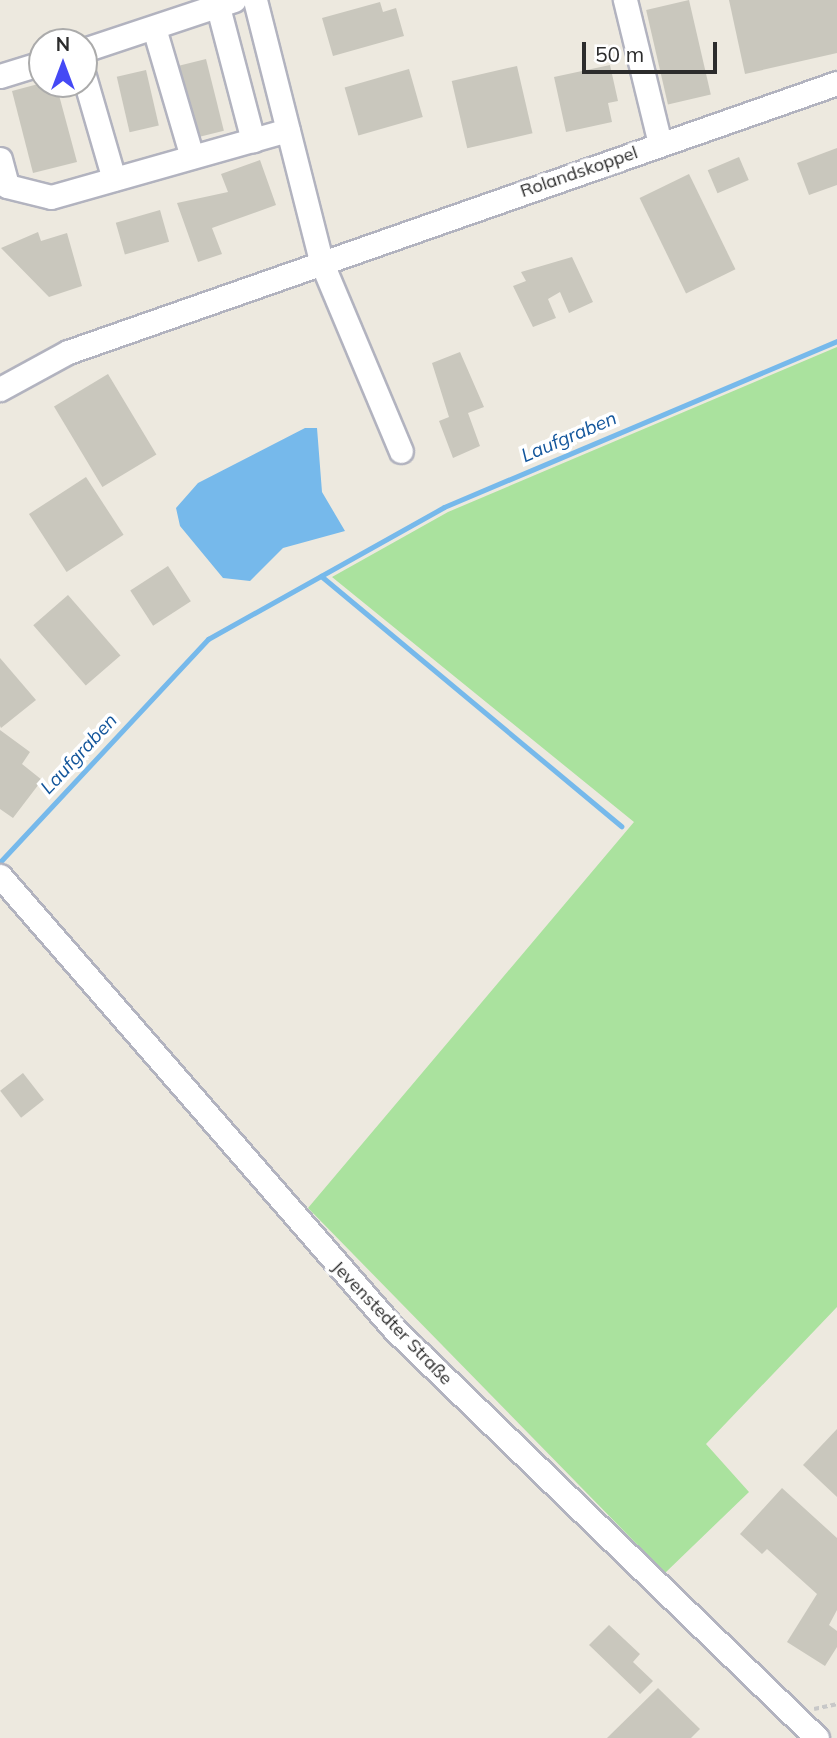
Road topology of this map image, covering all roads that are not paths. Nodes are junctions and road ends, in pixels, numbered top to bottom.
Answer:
1 (255, 0) edge
2 (625, 0) edge
3 (226, 4) edge
4 (154, 28) junction
5 (98, 46) edge
6 (28, 67) edge
7 (0, 76) edge
8 (837, 83) edge
9 (90, 98) edge
10 (288, 130) junction
11 (253, 140) junction
12 (660, 144) junction
13 (192, 157) junction
14 (0, 159) edge
15 (114, 179) junction
16 (321, 261) junction
17 (0, 389) edge
18 (401, 451) dead end
19 (0, 876) edge
20 (817, 1738) edge

1 - 10 street
2 - 12 street
3 - 4 street
3 - 11 street
4 - 5 street
4 - 13 street
6 - 7 street
8 - 12 street, Rolandskoppel
9 - 15 street
10 - 11 street
10 - 16 street
11 - 13 street
12 - 16 street, Rolandskoppel
13 - 15 street
14 - 15 street
16 - 17 street, Rolandskoppel
16 - 18 street
19 - 20 street, Jevenstedter Straße

